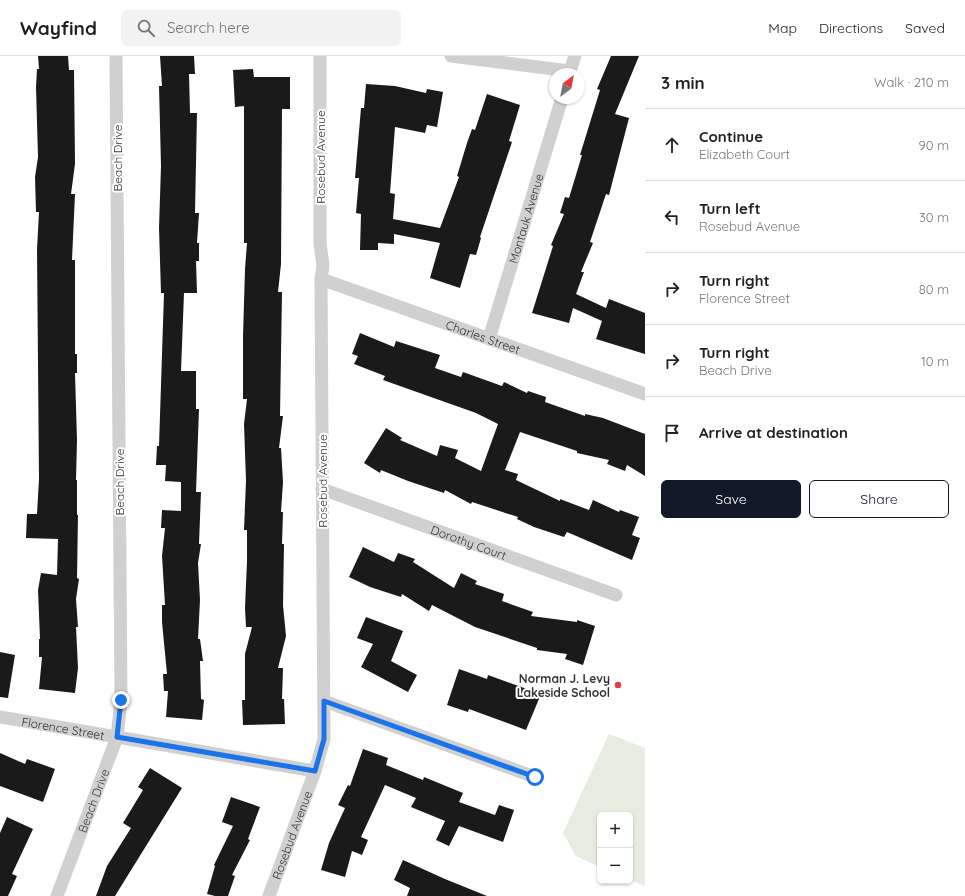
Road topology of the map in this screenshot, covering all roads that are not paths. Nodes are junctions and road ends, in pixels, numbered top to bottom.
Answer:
1 (116, 56) edge
2 (320, 56) edge
3 (450, 56) edge
4 (575, 56) edge
5 (571, 68) edge
6 (549, 69) edge
7 (560, 104) edge
8 (321, 279) junction
9 (490, 339) junction
10 (645, 394) edge
11 (322, 489) junction
12 (616, 595) dead end
13 (324, 701) junction
14 (0, 717) edge
15 (117, 737) junction
16 (315, 771) junction
17 (535, 777) dead end
18 (272, 895) edge
19 (57, 896) edge

1 - 15 street, Beach Drive
2 - 8 street, Rosebud Avenue
3 - 6 street
4 - 5 street
7 - 9 street, Montauk Avenue
8 - 9 street, Charles Street
8 - 11 street, Rosebud Avenue
9 - 10 street, Charles Street
11 - 12 street, Dorothy Court
11 - 13 street, Rosebud Avenue
13 - 16 street, Rosebud Avenue
13 - 17 street
14 - 15 street, Florence Street
15 - 16 street, Florence Street
15 - 19 street, Beach Drive
16 - 18 street, Rosebud Avenue

